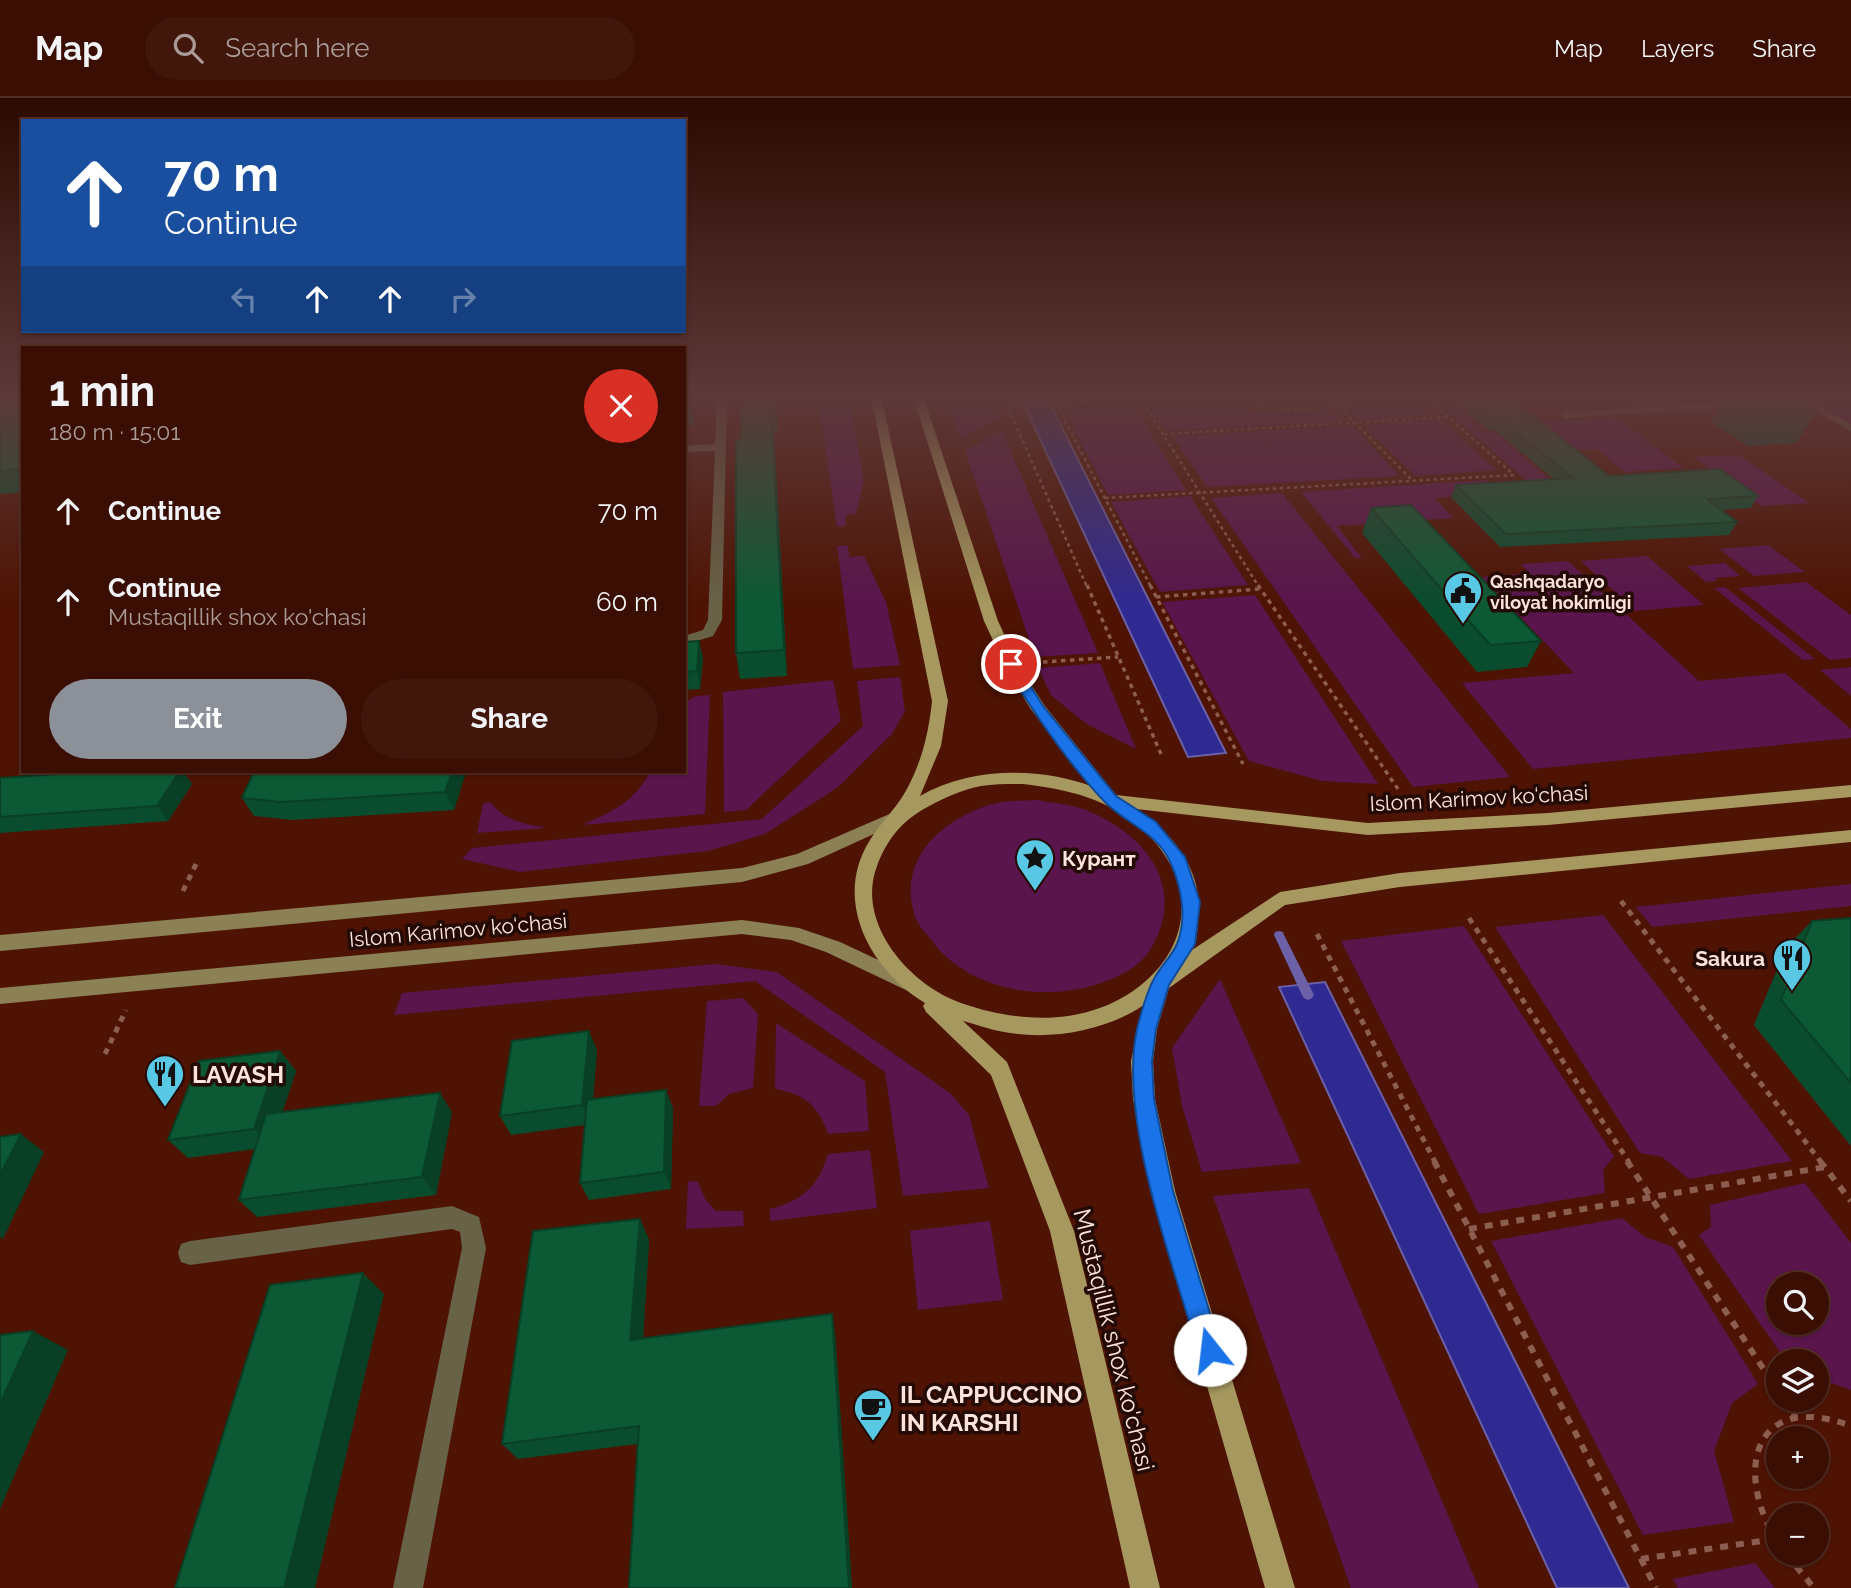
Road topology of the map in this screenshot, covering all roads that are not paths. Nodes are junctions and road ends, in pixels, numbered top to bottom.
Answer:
1 (720, 466) edge
2 (891, 466) edge
3 (941, 466) edge
4 (686, 640) edge
5 (1851, 790) edge
6 (1111, 800) junction
7 (901, 815) junction
8 (1851, 836) edge
9 (0, 943) edge
10 (1160, 983) junction
11 (910, 984) junction
12 (0, 996) edge
13 (190, 1253) dead end
14 (408, 1588) edge
15 (1145, 1588) edge
16 (1280, 1588) edge

1 - 4 lane
2 - 7 main road
3 - 6 main road
5 - 6 main road, Islom Karimov ko‘chasi
6 - 7 main road
6 - 10 main road
7 - 9 main road, Islom Karimov ko‘chasi
7 - 11 main road
8 - 10 main road
10 - 11 main road
10 - 16 main road
11 - 12 main road, Islom Karimov ko‘chasi
11 - 15 main road, Mustaqillik shox ko'chasi
13 - 14 lane

